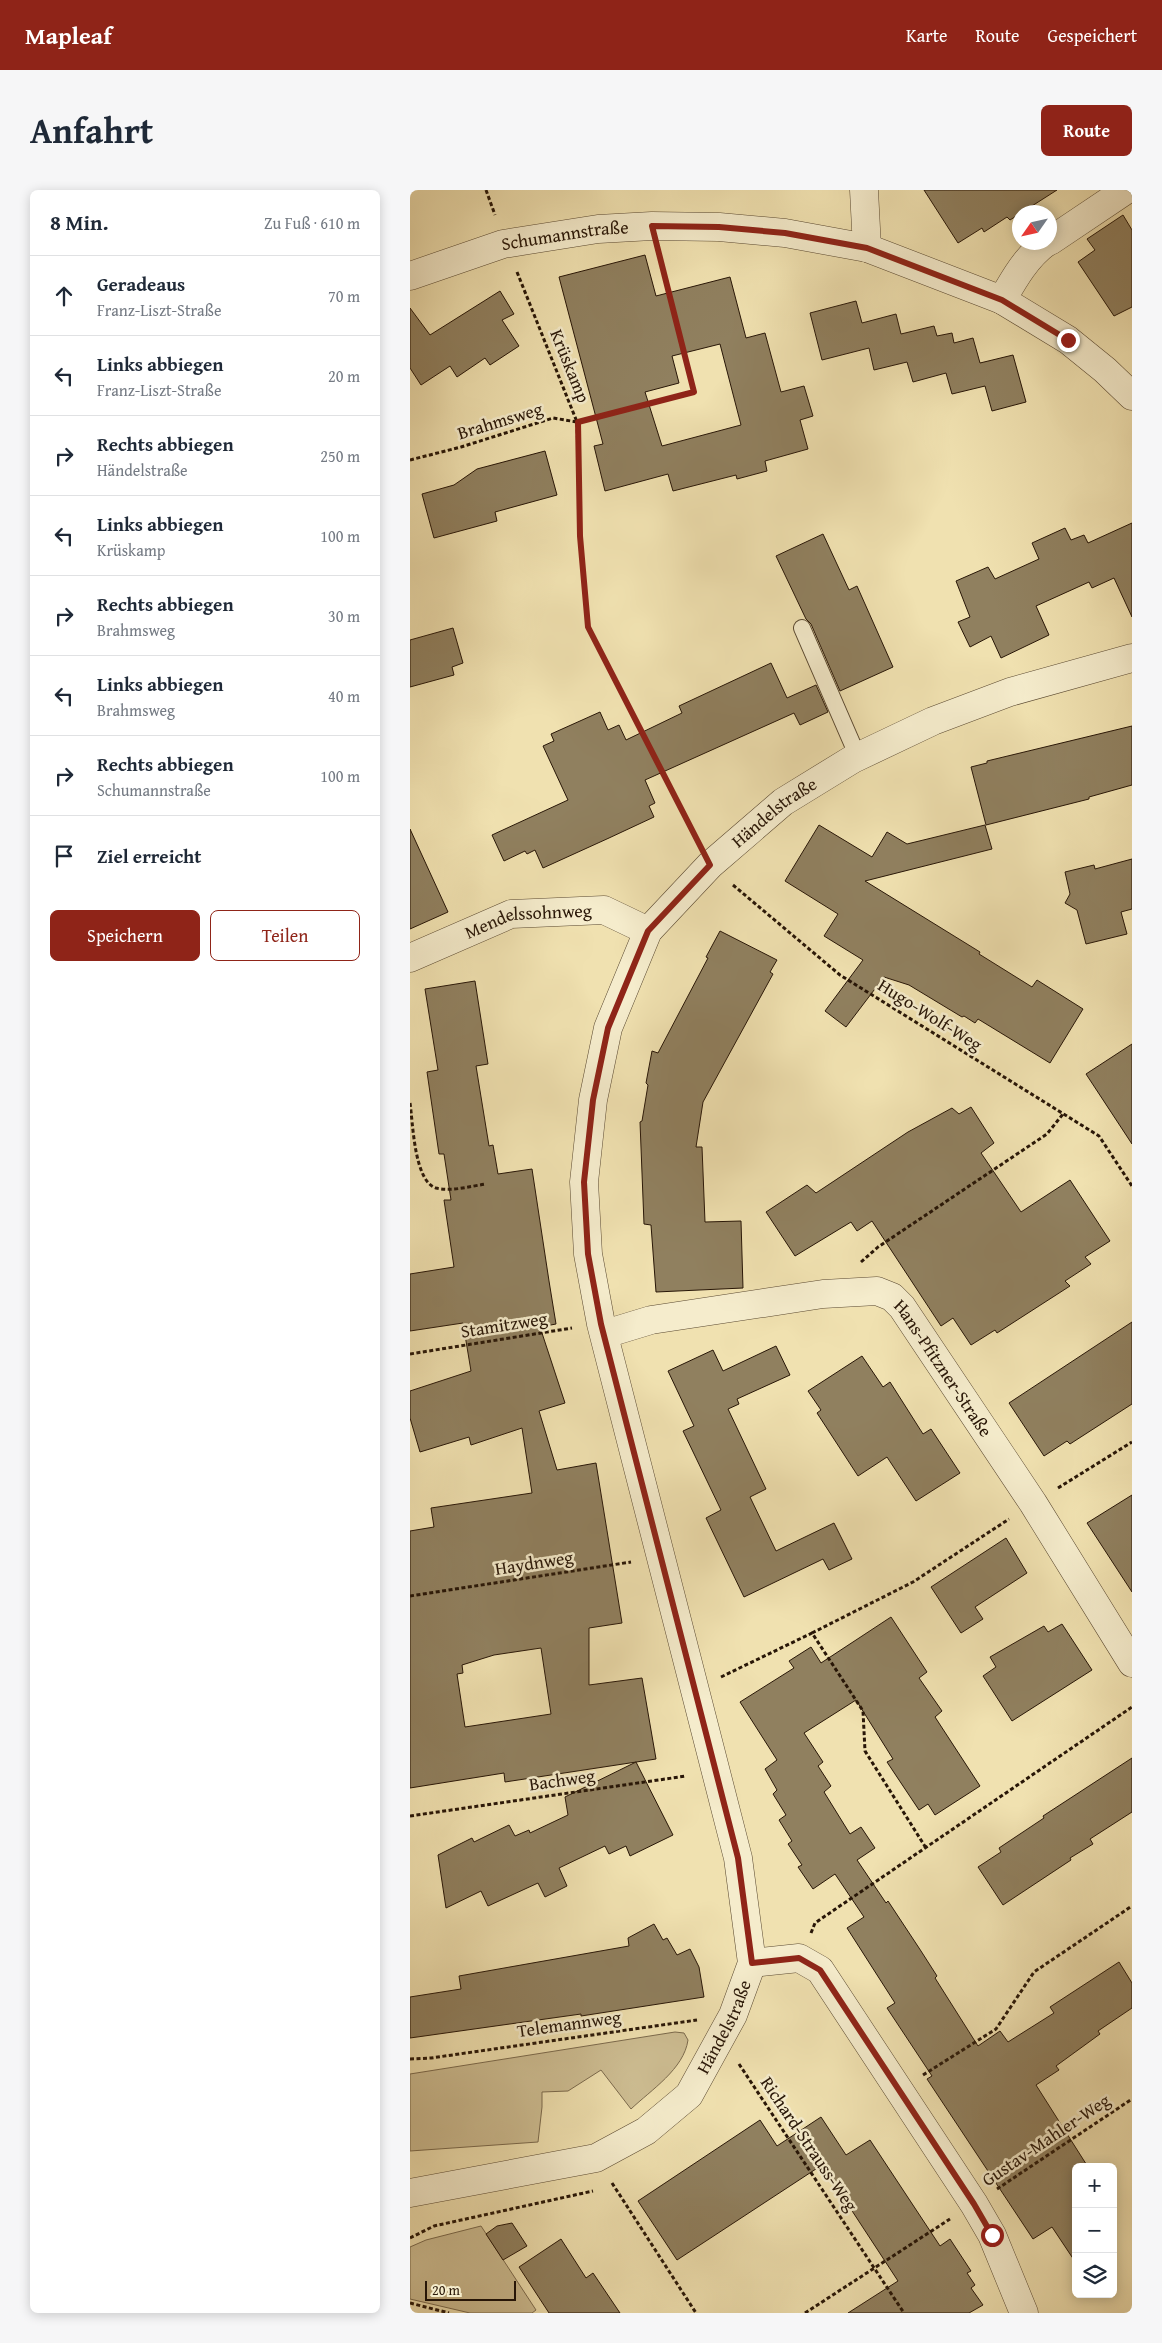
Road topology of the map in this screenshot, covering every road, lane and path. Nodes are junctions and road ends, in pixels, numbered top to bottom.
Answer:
1 (864, 190) edge
2 (1126, 190) edge
3 (652, 226) junction
4 (1057, 236) edge
5 (503, 244) junction
6 (867, 248) junction
7 (1037, 250) edge
8 (410, 276) edge
9 (1002, 300) junction
10 (1132, 396) edge
11 (578, 422) junction
12 (410, 460) edge
13 (802, 628) dead end
14 (1132, 658) edge
15 (858, 757) junction
16 (710, 865) junction
17 (648, 931) junction
18 (410, 958) edge
19 (410, 1103) edge
20 (1063, 1114) junction
21 (486, 1184) dead end
22 (1132, 1186) edge
23 (858, 1265) dead end
24 (603, 1329) junction
25 (410, 1354) edge
26 (1132, 1442) edge
27 (1033, 1503) junction
28 (662, 1557) junction
29 (410, 1596) edge
30 (812, 1633) junction
31 (1132, 1663) edge
32 (696, 1690) junction
33 (1132, 1707) edge
34 (717, 1771) junction
35 (410, 1816) edge
36 (926, 1848) junction
37 (1132, 1906) edge
38 (799, 1958) junction
39 (752, 1963) junction
40 (727, 2026) junction
41 (410, 2058) edge
42 (899, 2090) junction
43 (1132, 2099) edge
44 (596, 2158) junction
45 (613, 2184) junction
46 (604, 2187) dead end
47 (594, 2190) dead end
48 (410, 2193) edge
49 (974, 2204) junction
50 (410, 2238) edge
51 (874, 2267) junction
52 (410, 2303) edge
53 (449, 2313) edge
54 (696, 2313) edge
55 (805, 2313) edge
56 (904, 2313) edge
57 (1024, 2313) edge

1 - 6 street
2 - 4 street
3 - 5 street, Schumannstraße
3 - 6 street, Schumannstraße
3 - 11 path, Brahmsweg
5 - 8 street, Schumannstraße
5 - 11 path, Krüskamp
6 - 9 street, Schumannstraße
7 - 9 street
9 - 10 street, Schumannstraße
11 - 12 path, Brahmsweg
11 - 16 path, Krüskamp
13 - 15 lane
14 - 15 street, Händelstraße
15 - 16 street, Händelstraße
16 - 17 street, Händelstraße
16 - 20 path, Hugo-Wolf-Weg
17 - 18 street, Mendelssohnweg
17 - 24 street, Händelstraße
19 - 21 path
20 - 22 path, Hugo-Wolf-Weg
20 - 23 path
24 - 25 path, Stamitzweg
24 - 27 street, Hans-Pfitzner-Straße
24 - 28 street, Händelstraße
26 - 27 path
27 - 30 path
27 - 31 street, Hans-Pfitzner-Straße
28 - 29 path, Haydnweg
28 - 32 street, Händelstraße
30 - 32 path
30 - 36 path
32 - 34 street, Händelstraße
33 - 36 path
34 - 35 path, Bachweg
34 - 39 street, Händelstraße
36 - 38 path
37 - 42 path
38 - 39 street
38 - 42 street
39 - 40 street, Händelstraße
40 - 41 path, Telemannweg
40 - 44 street, Händelstraße
40 - 51 path, Richard-Strauss-Weg
42 - 49 street
43 - 49 path, Gustav-Mahler-Weg
44 - 45 path
44 - 48 street, Händelstraße
45 - 46 path
45 - 54 path
47 - 50 path
49 - 51 path
49 - 57 street
51 - 55 path
51 - 56 path, Richard-Strauss-Weg
52 - 53 path

